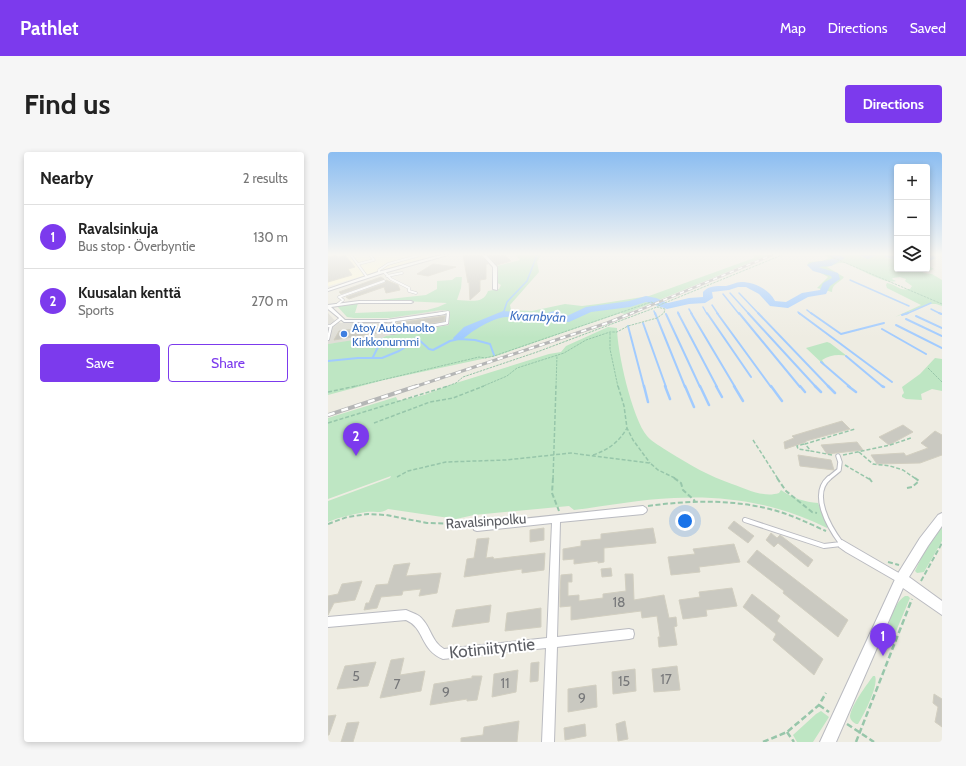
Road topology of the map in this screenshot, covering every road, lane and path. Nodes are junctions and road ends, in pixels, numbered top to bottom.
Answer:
1 (350, 283) edge
2 (380, 283) edge
3 (399, 283) edge
4 (495, 283) edge
5 (715, 283) edge
6 (892, 283) edge
7 (495, 289) dead end
8 (328, 290) edge
9 (416, 294) dead end
10 (411, 302) dead end
11 (338, 304) junction
12 (942, 304) edge
13 (660, 305) junction
14 (328, 306) edge
15 (657, 307) junction
16 (340, 319) junction
17 (388, 321) joint
18 (394, 321) junction
19 (329, 326) edge
20 (610, 332) junction
21 (328, 338) edge
22 (557, 355) junction
23 (928, 368) dead end
24 (942, 382) edge
25 (328, 392) edge
26 (328, 423) edge
27 (374, 423) dead end
28 (627, 428) junction
29 (855, 429) dead end
30 (911, 438) dead end
31 (753, 440) dead end
32 (805, 444) junction
33 (811, 451) junction
34 (859, 452) junction
35 (554, 454) junction
36 (592, 455) junction
37 (838, 456) junction
38 (650, 463) junction
39 (842, 464) junction
40 (397, 477) dead end
41 (872, 482) dead end
42 (907, 488) dead end
43 (695, 501) junction
44 (645, 508) joint
45 (825, 514) junction
46 (556, 517) junction
47 (942, 518) edge
48 (745, 520) dead end
49 (328, 524) edge
50 (475, 525) joint
51 (839, 541) junction
52 (942, 543) edge
53 (888, 562) dead end
54 (897, 564) dead end
55 (901, 579) junction
56 (916, 590) junction
57 (942, 609) edge
58 (328, 622) edge
59 (629, 634) dead end
60 (550, 641) junction
61 (826, 692) dead end
62 (787, 732) junction
63 (860, 732) junction
64 (548, 742) edge
65 (763, 742) edge
66 (794, 742) edge
67 (828, 742) edge
68 (856, 742) edge
69 (874, 742) edge

1 - 8 street
2 - 11 lane
3 - 9 lane
4 - 7 street
5 - 13 path
6 - 12 path
10 - 11 street
11 - 14 street
13 - 15 path
13 - 25 path
14 - 16 street
15 - 20 path
15 - 26 path
16 - 17 street
16 - 19 lane
17 - 18 lane
18 - 18 lane
19 - 21 lane
20 - 22 path
20 - 28 path
22 - 27 path
22 - 35 path
23 - 24 path
28 - 36 path
28 - 38 path
29 - 32 path
30 - 34 path
31 - 45 path
32 - 33 path
32 - 33 path
33 - 37 path
34 - 37 path
34 - 42 path
35 - 36 path
35 - 40 path
35 - 46 path
36 - 38 path
37 - 39 lane
38 - 43 path
39 - 41 path
39 - 45 lane
43 - 44 path
43 - 51 path
44 - 46 street, Ravalsinpolku
45 - 51 lane
46 - 50 street, Ravalsinpolku
46 - 60 street
47 - 55 street
48 - 51 lane
49 - 50 path, Ravalsinpolku
51 - 55 street
52 - 56 path
53 - 54 path
55 - 56 street
55 - 67 street
56 - 57 street
56 - 63 path
58 - 60 street, Kotiniityntie
59 - 60 street, Kotiniityntie
60 - 64 street
61 - 62 path
62 - 65 path
62 - 66 path
63 - 68 path
63 - 69 path

